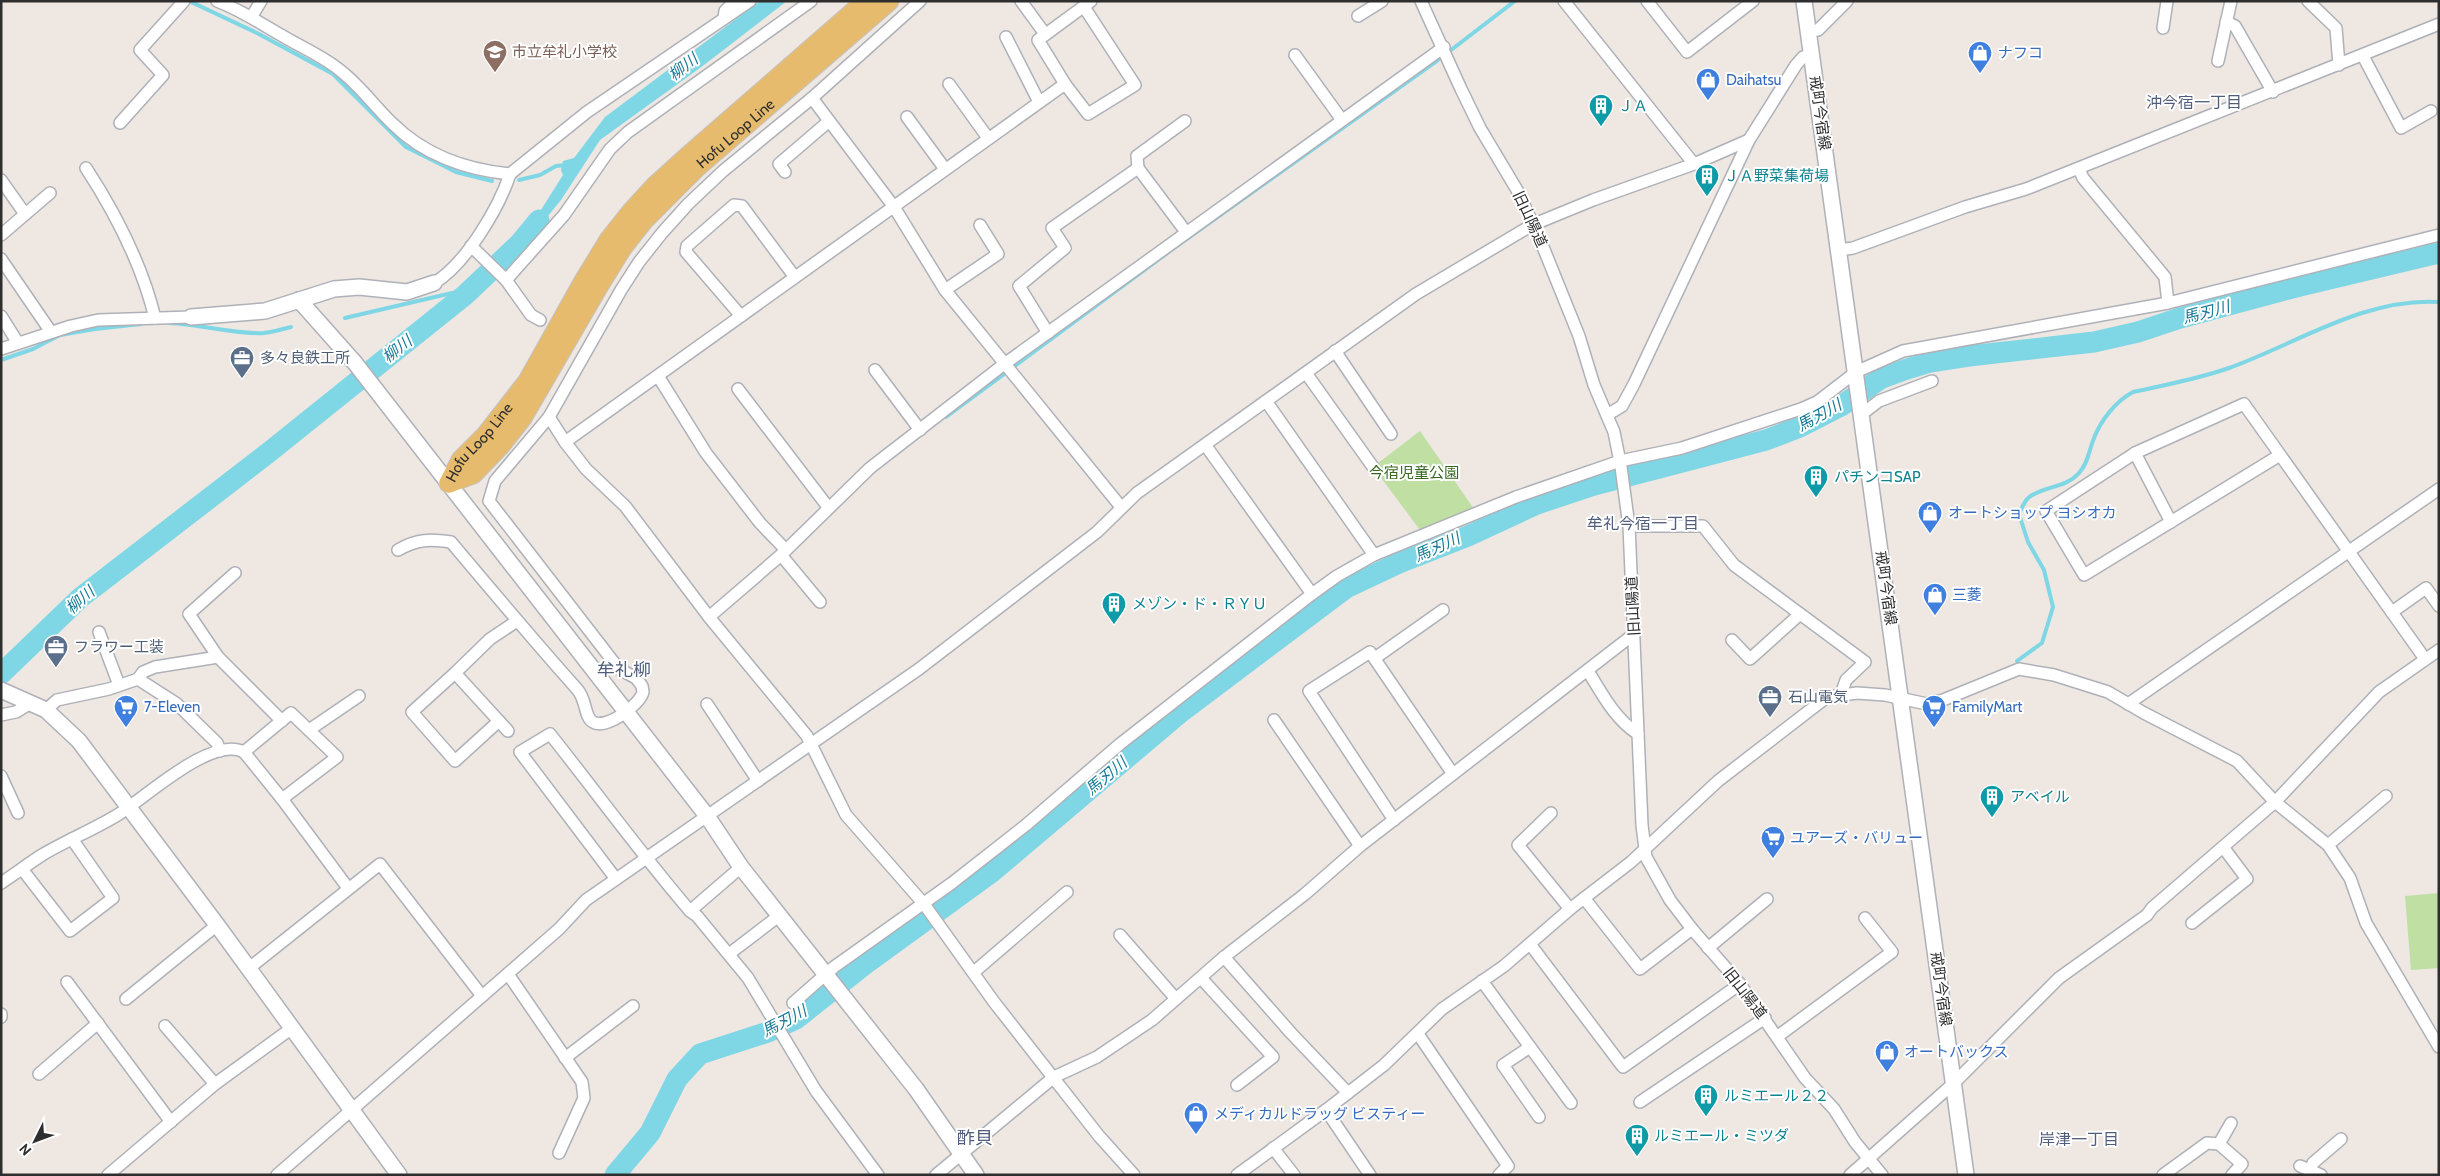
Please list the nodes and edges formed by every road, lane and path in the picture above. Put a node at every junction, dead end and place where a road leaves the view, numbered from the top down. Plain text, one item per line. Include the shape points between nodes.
1 (184, 1) edge
2 (217, 1) edge
3 (261, 1) edge
4 (735, 1) edge
5 (750, 1) edge
6 (811, 1) edge
7 (866, 1) edge
8 (889, 1) edge
9 (920, 1) edge
10 (1022, 1) edge
11 (1382, 1) edge
12 (1421, 1) edge
13 (1564, 1) edge
14 (1647, 1) edge
15 (1753, 1) edge
16 (1804, 1) edge
17 (1847, 1) edge
18 (2167, 1) edge
19 (2231, 1) edge
20 (2308, 1) edge
21 (1088, 4) edge
22 (252, 16) junction
23 (1358, 16) dead end
24 (724, 20) junction
25 (2226, 22) junction
26 (2439, 24) edge
27 (2163, 28) dead end
28 (1808, 32) junction
29 (1045, 34) junction
30 (1006, 37) dead end
31 (1444, 47) junction
32 (1295, 55) dead end
33 (2363, 56) junction
34 (1812, 57) junction
35 (2218, 61) dead end
36 (2339, 66) junction
37 (949, 84) dead end
38 (1065, 84) junction
39 (2273, 92) junction
40 (812, 98) junction
41 (1040, 102) junction
42 (2431, 111) dead end
43 (907, 117) dead end
44 (1342, 120) junction
45 (1185, 121) dead end
46 (828, 122) junction
47 (120, 123) dead end
48 (988, 138) junction
49 (1749, 140) junction
50 (1694, 164) junction
51 (86, 168) dead end
52 (1138, 168) junction
53 (945, 169) junction
54 (2079, 169) junction
55 (785, 172) dead end
56 (510, 174) junction
57 (3, 186) edge
58 (50, 193) dead end
59 (894, 207) junction
60 (25, 214) junction
61 (980, 225) dead end
62 (1532, 225) junction
63 (1186, 232) junction
64 (1, 235) edge
65 (2439, 235) edge
66 (471, 246) junction
67 (1839, 250) junction
68 (1, 258) edge
69 (794, 276) junction
70 (504, 279) junction
71 (434, 283) joint
72 (944, 290) junction
73 (299, 300) junction
74 (2168, 303) junction
75 (1, 316) edge
76 (741, 316) junction
77 (191, 317) joint
78 (155, 318) junction
79 (540, 320) dead end
80 (51, 332) junction
81 (1048, 332) junction
82 (18, 344) junction
83 (1, 349) edge
84 (1335, 351) junction
85 (1004, 365) junction
86 (874, 370) dead end
87 (1306, 373) junction
88 (1856, 375) junction
89 (658, 376) junction
90 (1932, 381) dead end
91 (738, 389) dead end
92 (1266, 401) junction
93 (1862, 411) junction
94 (1607, 415) junction
95 (549, 417) junction
96 (920, 430) junction
97 (1391, 434) dead end
98 (565, 442) junction
99 (1206, 446) junction
100 (2135, 453) junction
101 (2280, 455) junction
102 (1621, 464) junction
103 (1373, 468) dead end
104 (449, 483) junction
105 (2439, 489) edge
106 (828, 507) junction
107 (1121, 507) junction
108 (2171, 522) junction
109 (1628, 526) junction
110 (398, 550) dead end
111 (2349, 551) junction
112 (783, 552) junction
113 (1374, 555) junction
114 (235, 572) dead end
115 (1312, 594) junction
116 (820, 602) dead end
117 (2439, 606) edge
118 (1443, 610) dead end
119 (2392, 612) junction
120 (1800, 614) junction
121 (709, 617) junction
122 (517, 621) junction
123 (99, 632) dead end
124 (1634, 634) junction
125 (1732, 640) dead end
126 (2439, 650) edge
127 (218, 657) junction
128 (1375, 658) junction
129 (2425, 659) junction
130 (1588, 671) junction
131 (455, 673) junction
132 (138, 678) junction
133 (119, 686) junction
134 (1, 690) edge
135 (1841, 694) junction
136 (359, 696) dead end
137 (1900, 700) junction
138 (29, 704) junction
139 (707, 704) dead end
140 (2128, 704) junction
141 (46, 710) junction
142 (625, 711) junction
143 (1, 715) edge
144 (1274, 720) dead end
145 (282, 721) junction
146 (499, 722) junction
147 (309, 730) junction
148 (508, 731) dead end
149 (1638, 734) junction
150 (811, 745) junction
151 (220, 751) junction
152 (244, 752) junction
153 (1453, 774) junction
154 (1, 776) edge
155 (758, 781) junction
156 (2386, 796) dead end
157 (282, 799) junction
158 (2274, 802) junction
159 (128, 807) junction
160 (18, 813) dead end
161 (1551, 814) dead end
162 (707, 816) junction
163 (1394, 820) junction
164 (72, 839) junction
165 (2328, 845) junction
166 (1360, 846) junction
167 (2222, 847) junction
168 (1645, 849) junction
169 (644, 858) junction
170 (741, 867) junction
171 (22, 869) junction
172 (616, 879) junction
173 (1, 882) edge
174 (348, 888) junction
175 (1067, 892) dead end
176 (1584, 898) junction
177 (1767, 899) dead end
178 (924, 904) junction
179 (1570, 909) junction
180 (690, 911) junction
181 (780, 915) junction
182 (1865, 918) dead end
183 (2192, 923) dead end
184 (217, 925) junction
185 (1692, 929) junction
186 (1120, 935) dead end
187 (1530, 944) junction
188 (1708, 948) junction
189 (729, 954) junction
190 (1224, 957) junction
191 (248, 969) junction
192 (974, 972) junction
193 (508, 974) junction
194 (828, 976) junction
195 (1201, 978) junction
196 (1482, 981) junction
197 (67, 982) dead end
198 (1740, 984) junction
199 (482, 996) junction
200 (126, 999) dead end
201 (1176, 999) junction
202 (793, 1003) dead end
203 (633, 1006) dead end
204 (1765, 1018) junction
205 (98, 1023) junction
206 (165, 1026) dead end
207 (292, 1028) junction
208 (1418, 1034) junction
209 (1778, 1036) junction
210 (1530, 1047) junction
211 (2439, 1047) edge
212 (565, 1058) junction
213 (40, 1074) dead end
214 (1054, 1077) junction
215 (1954, 1083) junction
216 (214, 1084) junction
217 (1237, 1085) dead end
218 (1348, 1093) junction
219 (1640, 1102) dead end
220 (1571, 1103) dead end
221 (352, 1110) junction
222 (1326, 1110) junction
223 (1539, 1117) dead end
224 (171, 1122) junction
225 (2231, 1124) dead end
226 (2341, 1139) dead end
227 (2219, 1144) junction
228 (1273, 1148) junction
229 (559, 1153) dead end
230 (962, 1154) junction
231 (1870, 1160) junction
232 (2310, 1171) edge
233 (1242, 1173) edge
234 (108, 1175) edge
235 (277, 1175) edge
236 (399, 1175) edge
237 (878, 1175) edge
238 (936, 1175) edge
239 (976, 1175) edge
240 (1134, 1175) edge
241 (1294, 1175) edge
242 (1370, 1175) edge
243 (1499, 1175) edge
244 (1850, 1175) edge
245 (1882, 1175) edge
246 (1966, 1175) edge
247 (2164, 1175) edge
248 (2232, 1175) edge

1 - 47 street via 140,50 163,75
2 - 22 street
3 - 22 street
4 - 24 street via 725,11
5 - 24 street
6 - 70 street via 628,132 610,149 564,215
7 - 104 main road, Hofu Loop Line via 687,157 632,211 609,240 528,381 486,435 461,460
8 - 104 main road, Hofu Loop Line via 704,161 649,214 622,248 522,418 473,474
9 - 40 street
10 - 29 street
11 - 23 street
12 - 31 street, 旧山陽道
13 - 50 street
14 - 15 street via 1687,52
16 - 28 street, 戒町今宿線
17 - 28 street via 1818,30
18 - 27 street
19 - 25 street
20 - 36 street via 2336,28
21 - 29 street
21 - 38 street via 1135,85 1088,114
22 - 56 street via 336,67 416,143 466,167
24 - 56 street via 587,112
25 - 35 street
25 - 39 street via 2235,26
26 - 33 street
28 - 34 street, 戒町今宿線
29 - 38 street via 1038,40
30 - 41 street
31 - 44 street
31 - 62 street, 旧山陽道 via 1461,89 1517,190
32 - 44 street
33 - 36 street
33 - 42 street via 2401,128
34 - 49 street via 1803,57 1796,65
34 - 67 street, 戒町今宿線
36 - 39 street
37 - 48 street
38 - 41 street
39 - 54 street
40 - 46 street
40 - 95 street via 723,171 688,204 644,254
41 - 48 street
43 - 53 street
44 - 63 street
45 - 52 street via 1137,156
46 - 55 street via 779,164
46 - 59 street
48 - 53 street
49 - 50 street
49 - 94 street via 1634,384 1622,406
50 - 62 street
51 - 78 street via 103,193 145,280
52 - 63 street
52 - 81 street via 1052,228 1065,248 1019,286
53 - 59 street
54 - 67 street via 1853,248
54 - 74 street via 2165,277
56 - 66 street via 504,191
57 - 60 street
58 - 60 street
59 - 69 street
59 - 72 street
60 - 64 street
61 - 72 street via 998,254
62 - 84 street via 1416,294
62 - 94 street, 旧山陽道 via 1579,336
63 - 81 street
65 - 74 street
66 - 70 street
66 - 71 street via 453,270
67 - 88 street, 戒町今宿線
68 - 80 street
69 - 76 street
69 - 76 street via 742,206 734,205 687,246 686,252
70 - 79 street via 531,315
71 - 73 street via 407,292 340,288
72 - 85 street
73 - 77 street via 265,312
73 - 104 street via 355,363
74 - 88 street via 1913,349
75 - 82 street
76 - 89 street
77 - 78 street
78 - 80 street via 98,320
80 - 82 street
81 - 85 street
82 - 83 street
84 - 87 street
84 - 97 street
85 - 96 street
85 - 107 street
86 - 96 street
87 - 92 street
87 - 103 street
88 - 93 street, 戒町今宿線
88 - 102 street via 1817,402 1682,448
89 - 98 street
89 - 112 street via 706,453
90 - 93 street
91 - 106 street
92 - 99 street
92 - 113 street
93 - 137 street, 戒町今宿線
94 - 102 street, 旧山陽道
95 - 98 street
95 - 142 street via 495,481 490,501 619,669 636,678 642,686 642,697
96 - 106 street via 870,468
98 - 121 street via 625,506
99 - 107 street
99 - 115 street
100 - 101 street via 2244,404
100 - 108 street
100 - 108 street via 2046,511 2084,575
101 - 108 street
101 - 111 street
102 - 109 street, 旧山陽道
102 - 113 street via 1516,497
104 - 142 street
105 - 111 street
106 - 112 street
107 - 150 street via 1097,532 919,669
109 - 120 street via 1703,526 1734,565
109 - 124 street, 旧山陽道
110 - 122 street via 428,538 452,542
111 - 119 street
111 - 140 street
112 - 116 street
112 - 121 street
113 - 115 street
114 - 127 street via 190,614
115 - 178 street via 1120,744 1026,825
117 - 119 street via 2426,588
118 - 128 street
119 - 129 street
120 - 125 street via 1750,659
120 - 135 street via 1865,662 1846,680
121 - 150 street
122 - 131 street via 490,639
122 - 142 street via 584,697 591,721 604,724
123 - 133 street
124 - 130 street
124 - 149 street, 旧山陽道
126 - 129 street
127 - 132 street via 155,667
127 - 145 street
128 - 153 street
128 - 163 street via 1370,652 1308,692
129 - 158 street via 2379,692
130 - 149 street via 1606,701
130 - 153 street
131 - 146 street
131 - 146 street via 412,712 455,762
132 - 133 street
132 - 151 street via 177,704 217,742
133 - 141 street via 58,700
134 - 138 street
135 - 137 street via 1876,694
135 - 168 street via 1827,697 1748,756
136 - 147 street
137 - 140 street via 1927,704 1943,700 2019,668 2108,692
137 - 215 street, 戒町今宿線
138 - 141 street
138 - 143 street via 16,712
139 - 155 street
140 - 158 street via 2237,760
141 - 159 street via 79,741
142 - 162 street
144 - 166 street
145 - 147 street via 292,713
145 - 152 street
146 - 148 street
147 - 157 street via 337,757
149 - 168 street, 旧山陽道
150 - 155 street
150 - 178 street via 846,814
151 - 152 street via 239,749
151 - 159 street via 153,787
152 - 157 street
153 - 163 street
154 - 160 street
155 - 162 street
156 - 165 street
157 - 174 street
158 - 165 street
158 - 167 street
159 - 164 street
159 - 184 street
161 - 179 street via 1518,845
162 - 169 street
162 - 170 street
163 - 166 street
164 - 171 street
164 - 171 street via 113,898 70,931
165 - 211 street via 2350,878 2366,924
166 - 190 street
167 - 183 street via 2247,879
167 - 215 street via 2147,915 2059,978
168 - 176 street
168 - 185 street, 旧山陽道 via 1651,866
169 - 172 street
169 - 172 street via 550,734 520,752
169 - 180 street
170 - 180 street
170 - 181 street
171 - 173 street
172 - 193 street via 586,900
174 - 191 street
174 - 199 street via 380,864
175 - 192 street
176 - 179 street
176 - 185 street via 1640,969
177 - 188 street
178 - 192 street
178 - 194 street
179 - 187 street
180 - 189 street
181 - 189 street
181 - 194 street
182 - 209 street via 1892,952
184 - 191 street
184 - 200 street
185 - 188 street, 旧山陽道
186 - 201 street
187 - 196 street
187 - 198 street via 1623,1067
188 - 198 street, 旧山陽道
189 - 237 street via 775,1020 816,1091
190 - 195 street
190 - 218 street
191 - 207 street
192 - 214 street
193 - 199 street
193 - 212 street
194 - 202 street
194 - 230 street
195 - 201 street
195 - 217 street via 1273,1057
196 - 208 street via 1442,1009
196 - 210 street
197 - 205 street
198 - 204 street, 旧山陽道
199 - 221 street
201 - 214 street via 1152,1020 1097,1057
203 - 212 street
204 - 209 street, 旧山陽道
204 - 219 street
205 - 213 street
205 - 224 street
206 - 216 street
207 - 216 street
207 - 221 street
208 - 218 street
208 - 243 street via 1508,1166
209 - 231 street, 旧山陽道 via 1805,1078 1837,1113
210 - 220 street
210 - 223 street via 1503,1065
212 - 229 street via 582,1082 584,1098
214 - 230 street
214 - 240 street
215 - 231 street
215 - 246 street, 戒町今宿線
216 - 224 street
218 - 222 street
221 - 235 street
221 - 236 street
222 - 228 street
222 - 242 street
224 - 234 street
225 - 227 street
226 - 232 street via 2313,1163
227 - 247 street via 2206,1143
227 - 248 street via 2242,1164
228 - 233 street
228 - 241 street
230 - 238 street
230 - 239 street
231 - 244 street
231 - 245 street, 旧山陽道

